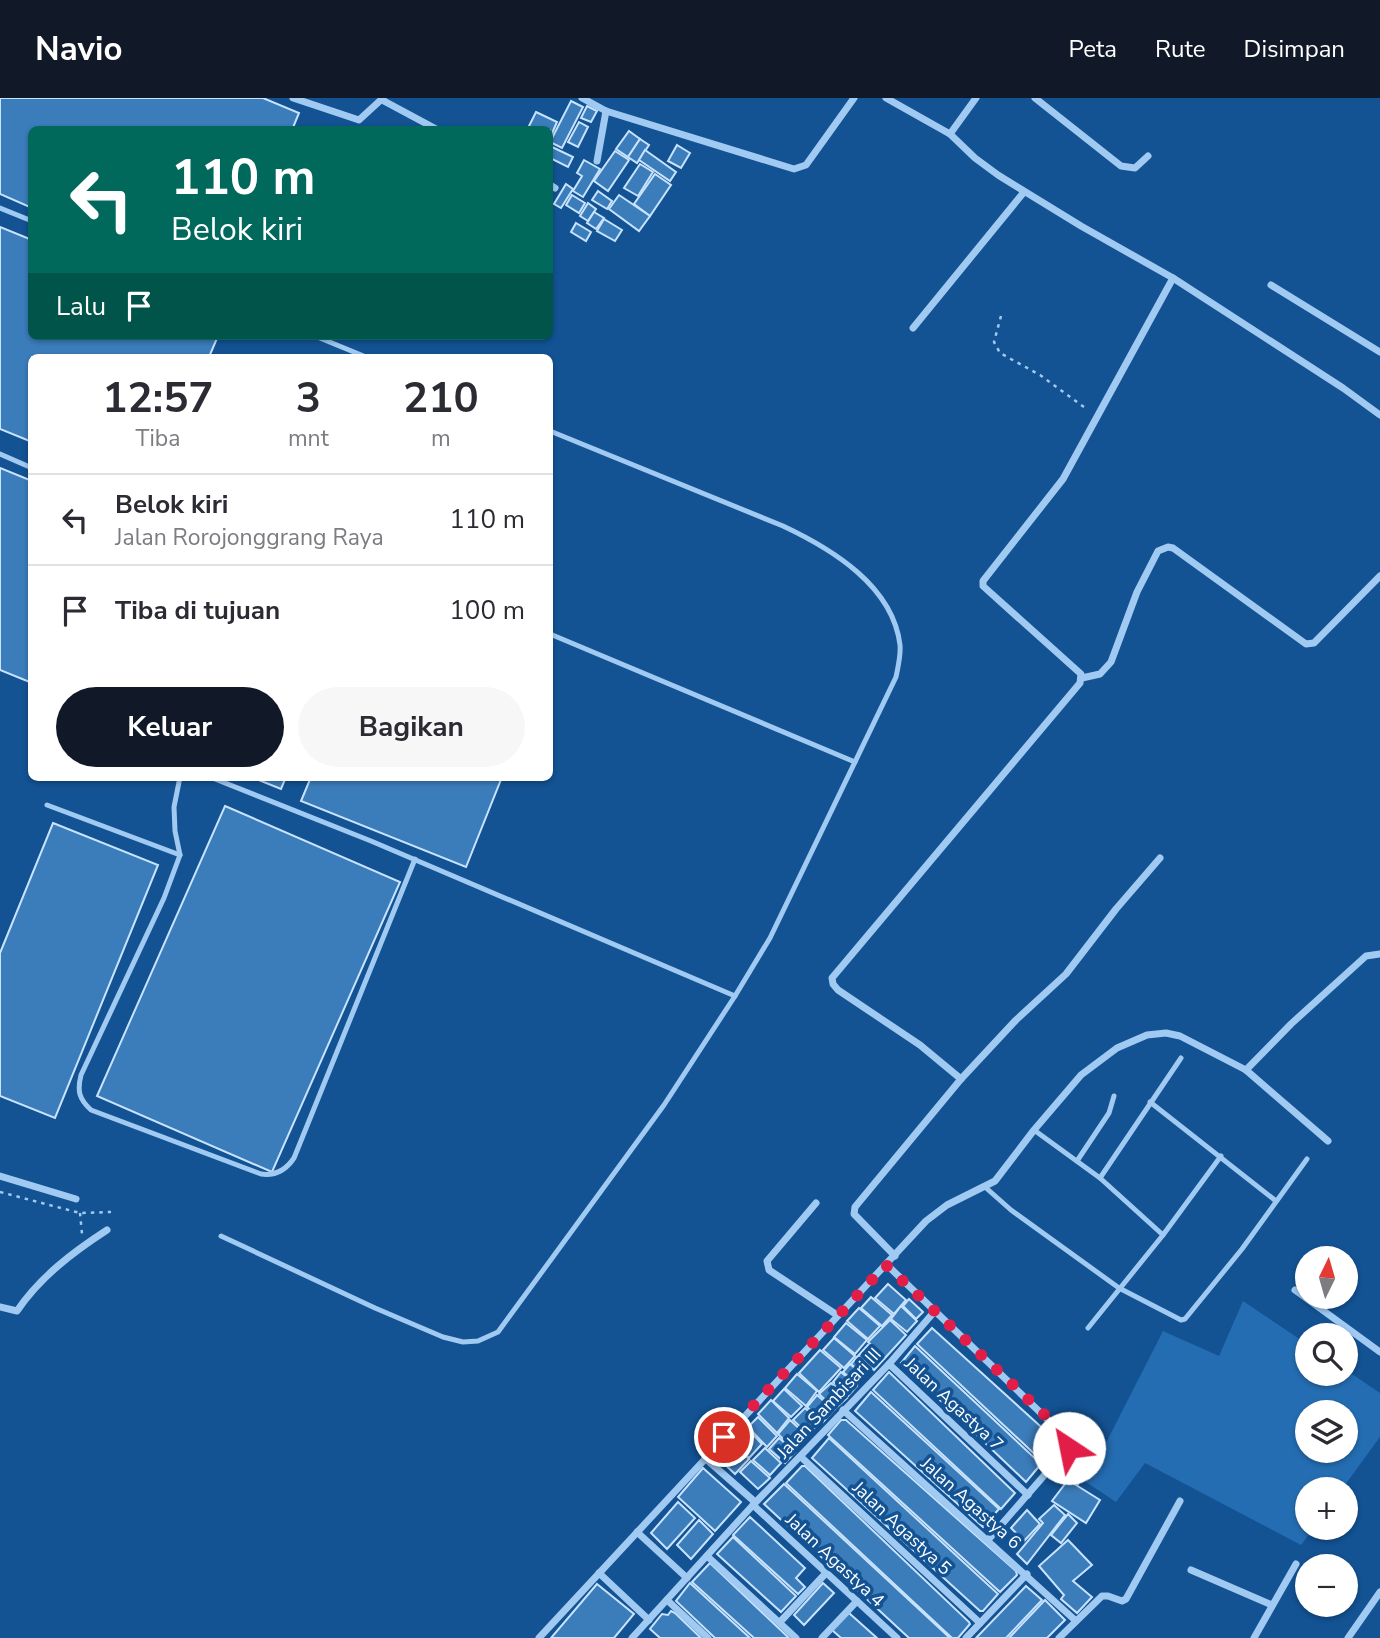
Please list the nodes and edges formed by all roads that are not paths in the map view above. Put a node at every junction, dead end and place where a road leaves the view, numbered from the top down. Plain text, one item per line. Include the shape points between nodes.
1 (293, 98) edge
2 (582, 98) edge
3 (855, 98) edge
4 (886, 98) edge
5 (976, 98) edge
6 (1035, 98) edge
7 (383, 99) edge
8 (606, 111) junction
9 (431, 126) edge
10 (950, 134) junction
11 (1148, 156) dead end
12 (597, 161) dead end
13 (1024, 192) junction
14 (0, 208) edge
15 (28, 219) edge
16 (1173, 278) junction
17 (1271, 285) dead end
18 (913, 328) dead end
19 (324, 340) edge
20 (1380, 352) edge
21 (355, 354) edge
22 (1380, 415) edge
23 (553, 432) edge
24 (0, 454) edge
25 (28, 466) edge
26 (1380, 576) edge
27 (553, 635) edge
28 (1082, 678) junction
29 (855, 762) junction
30 (179, 781) edge
31 (220, 781) edge
32 (47, 805) dead end
33 (180, 855) junction
34 (1160, 858) dead end
35 (415, 859) junction
36 (1380, 954) edge
37 (735, 996) junction
38 (1181, 1058) dead end
39 (1246, 1070) junction
40 (961, 1079) junction
41 (1114, 1096) dead end
42 (1150, 1102) junction
43 (1034, 1130) junction
44 (1328, 1141) dead end
45 (1221, 1156) junction
46 (1307, 1159) dead end
47 (1077, 1161) junction
48 (0, 1176) edge
49 (1100, 1178) junction
50 (985, 1186) junction
51 (76, 1199) dead end
52 (1276, 1201) junction
53 (816, 1203) dead end
54 (107, 1230) dead end
55 (1163, 1235) junction
56 (221, 1236) dead end
57 (895, 1256) junction
58 (886, 1265) junction
59 (1119, 1288) junction
60 (0, 1307) edge
61 (1321, 1309) edge
62 (934, 1312) junction
63 (837, 1315) junction
64 (1088, 1328) dead end
65 (1380, 1352) edge
66 (889, 1364) junction
67 (844, 1410) junction
68 (801, 1457) junction
69 (705, 1458) junction
70 (1028, 1495) junction
71 (1180, 1501) dead end
72 (754, 1504) junction
73 (637, 1532) junction
74 (988, 1540) junction
75 (708, 1556) junction
76 (1295, 1566) edge
77 (1191, 1570) dead end
78 (599, 1573) junction
79 (826, 1573) junction
80 (1027, 1574) junction
81 (687, 1578) junction
82 (1380, 1592) edge
83 (667, 1600) junction
84 (857, 1601) junction
85 (1272, 1605) junction
86 (649, 1620) junction
87 (1076, 1621) junction
88 (779, 1622) junction
89 (980, 1623) junction
90 (539, 1638) edge
91 (632, 1638) edge
92 (708, 1638) edge
93 (796, 1638) edge
94 (822, 1638) edge
95 (897, 1638) edge
96 (966, 1638) edge
97 (1059, 1638) edge
98 (1254, 1638) edge
99 (1348, 1638) edge

1 - 7 street via 359,121
2 - 8 street
3 - 8 street via 806,165 794,169
4 - 10 street
5 - 10 street
6 - 11 street via 1121,166 1135,168
7 - 9 street
8 - 12 street
10 - 13 street
13 - 16 street
13 - 18 street
14 - 15 lane
16 - 22 street
16 - 28 street via 1063,479 983,582
17 - 20 street
19 - 21 lane
23 - 29 lane via 819,543 873,589 892,614 901,647 896,677
24 - 25 lane
26 - 28 street via 1314,643 1306,644 1173,548 1161,549 1137,592 1111,662 1100,674
27 - 29 lane
28 - 40 street via 832,978 838,990 920,1045
29 - 37 lane via 770,938
30 - 33 lane via 174,831
31 - 35 lane
32 - 33 lane
33 - 35 lane via 81,1076 79,1095 91,1110 270,1175 286,1168 294,1158
34 - 40 street via 1066,974
35 - 37 lane
36 - 39 street via 1366,956
37 - 56 lane via 664,1105 498,1332 478,1341 443,1337
38 - 42 lane
39 - 43 street via 1180,1036 1166,1032 1147,1035 1117,1048 1081,1075
39 - 44 street
40 - 57 street via 853,1210
41 - 47 lane via 1109,1113
42 - 45 lane
42 - 49 lane
43 - 47 lane
43 - 50 street via 1005,1170
45 - 52 lane
45 - 55 lane
46 - 52 lane
47 - 49 lane
48 - 51 street
49 - 55 lane
50 - 57 street via 937,1211
50 - 59 lane
52 - 59 lane via 1185,1319 1177,1320
53 - 63 street via 767,1266
54 - 60 street via 55,1269 17,1311
55 - 59 lane
57 - 58 street
58 - 62 street
58 - 63 street
59 - 64 lane
61 - 65 street
62 - 66 street, Jalan Sambisari III
62 - 70 street via 1070,1441 1069,1448
63 - 69 street
66 - 67 street, Jalan Sambisari III
66 - 70 street, Jalan Agastya 7
67 - 68 street, Jalan Sambisari III
67 - 74 street, Jalan Agastya 6
68 - 72 street, Jalan Sambisari III
68 - 89 street, Jalan Agastya 5
69 - 72 street, Jalan Agastya 4
69 - 73 street
70 - 74 street
71 - 87 street via 1126,1599 1102,1596
72 - 75 street, Jalan Sambisari III
72 - 79 street, Jalan Agastya 4
73 - 78 street
73 - 81 street
74 - 80 street, Jalan Agastya 6
75 - 81 street, Jalan Sambisari III
75 - 88 street
76 - 85 street
77 - 85 street
78 - 86 street
78 - 90 street
79 - 84 street, Jalan Agastya 4
79 - 88 street
80 - 87 street, Jalan Agastya 6
80 - 89 street
81 - 83 street, Jalan Sambisari III
82 - 99 street
83 - 86 street, Jalan Sambisari III
83 - 92 street
84 - 94 street
84 - 95 street, Jalan Agastya 4
85 - 98 street
86 - 91 street, Jalan Sambisari III
87 - 97 street
88 - 93 street
89 - 96 street

